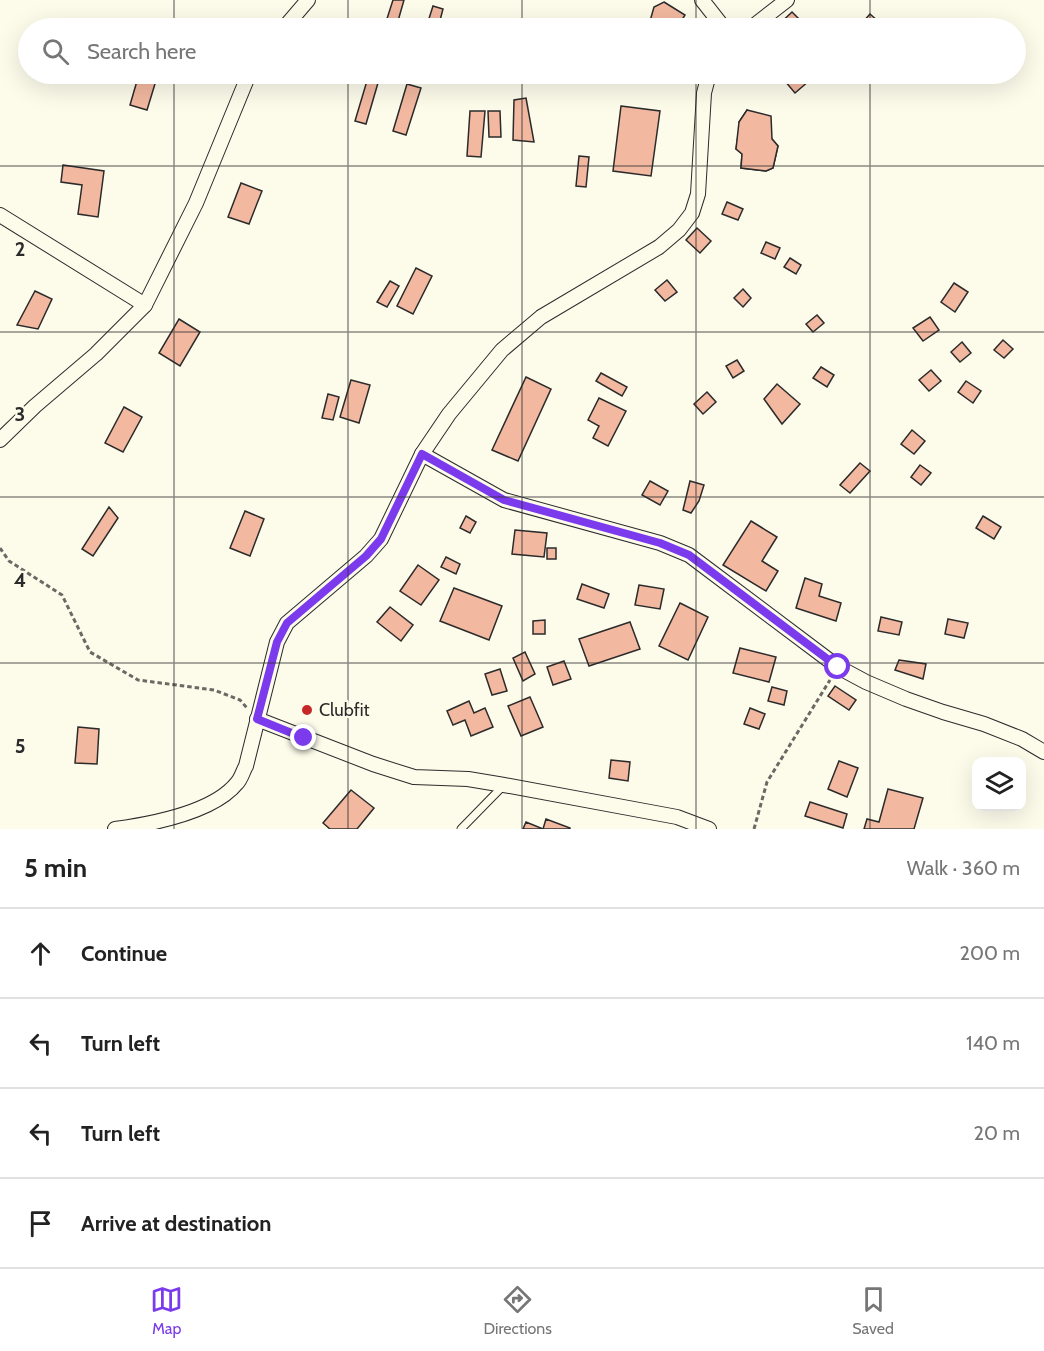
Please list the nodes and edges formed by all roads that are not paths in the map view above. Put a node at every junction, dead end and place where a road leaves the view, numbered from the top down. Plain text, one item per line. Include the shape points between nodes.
1 (308, 0) edge
2 (702, 0) edge
3 (787, 0) edge
4 (293, 18) edge
5 (716, 18) edge
6 (764, 18) edge
7 (245, 84) edge
8 (706, 84) edge
9 (0, 215) edge
10 (145, 305) junction
11 (0, 440) edge
12 (422, 454) junction
13 (257, 719) junction
14 (1044, 752) edge
15 (504, 785) junction
16 (115, 829) edge
17 (461, 829) edge
18 (709, 829) edge

1 - 4 street
2 - 5 street
3 - 6 street
7 - 10 street via 196,203
8 - 12 street via 698,194 692,213 679,230 521,332 449,414
9 - 10 street
10 - 11 street
12 - 13 street via 381,539 287,623 277,642
12 - 14 street via 504,500 660,543 689,555 838,667 906,699 984,724
13 - 15 street via 395,772
13 - 16 street via 238,783 220,797 191,812
15 - 17 lane
15 - 18 street via 677,818

